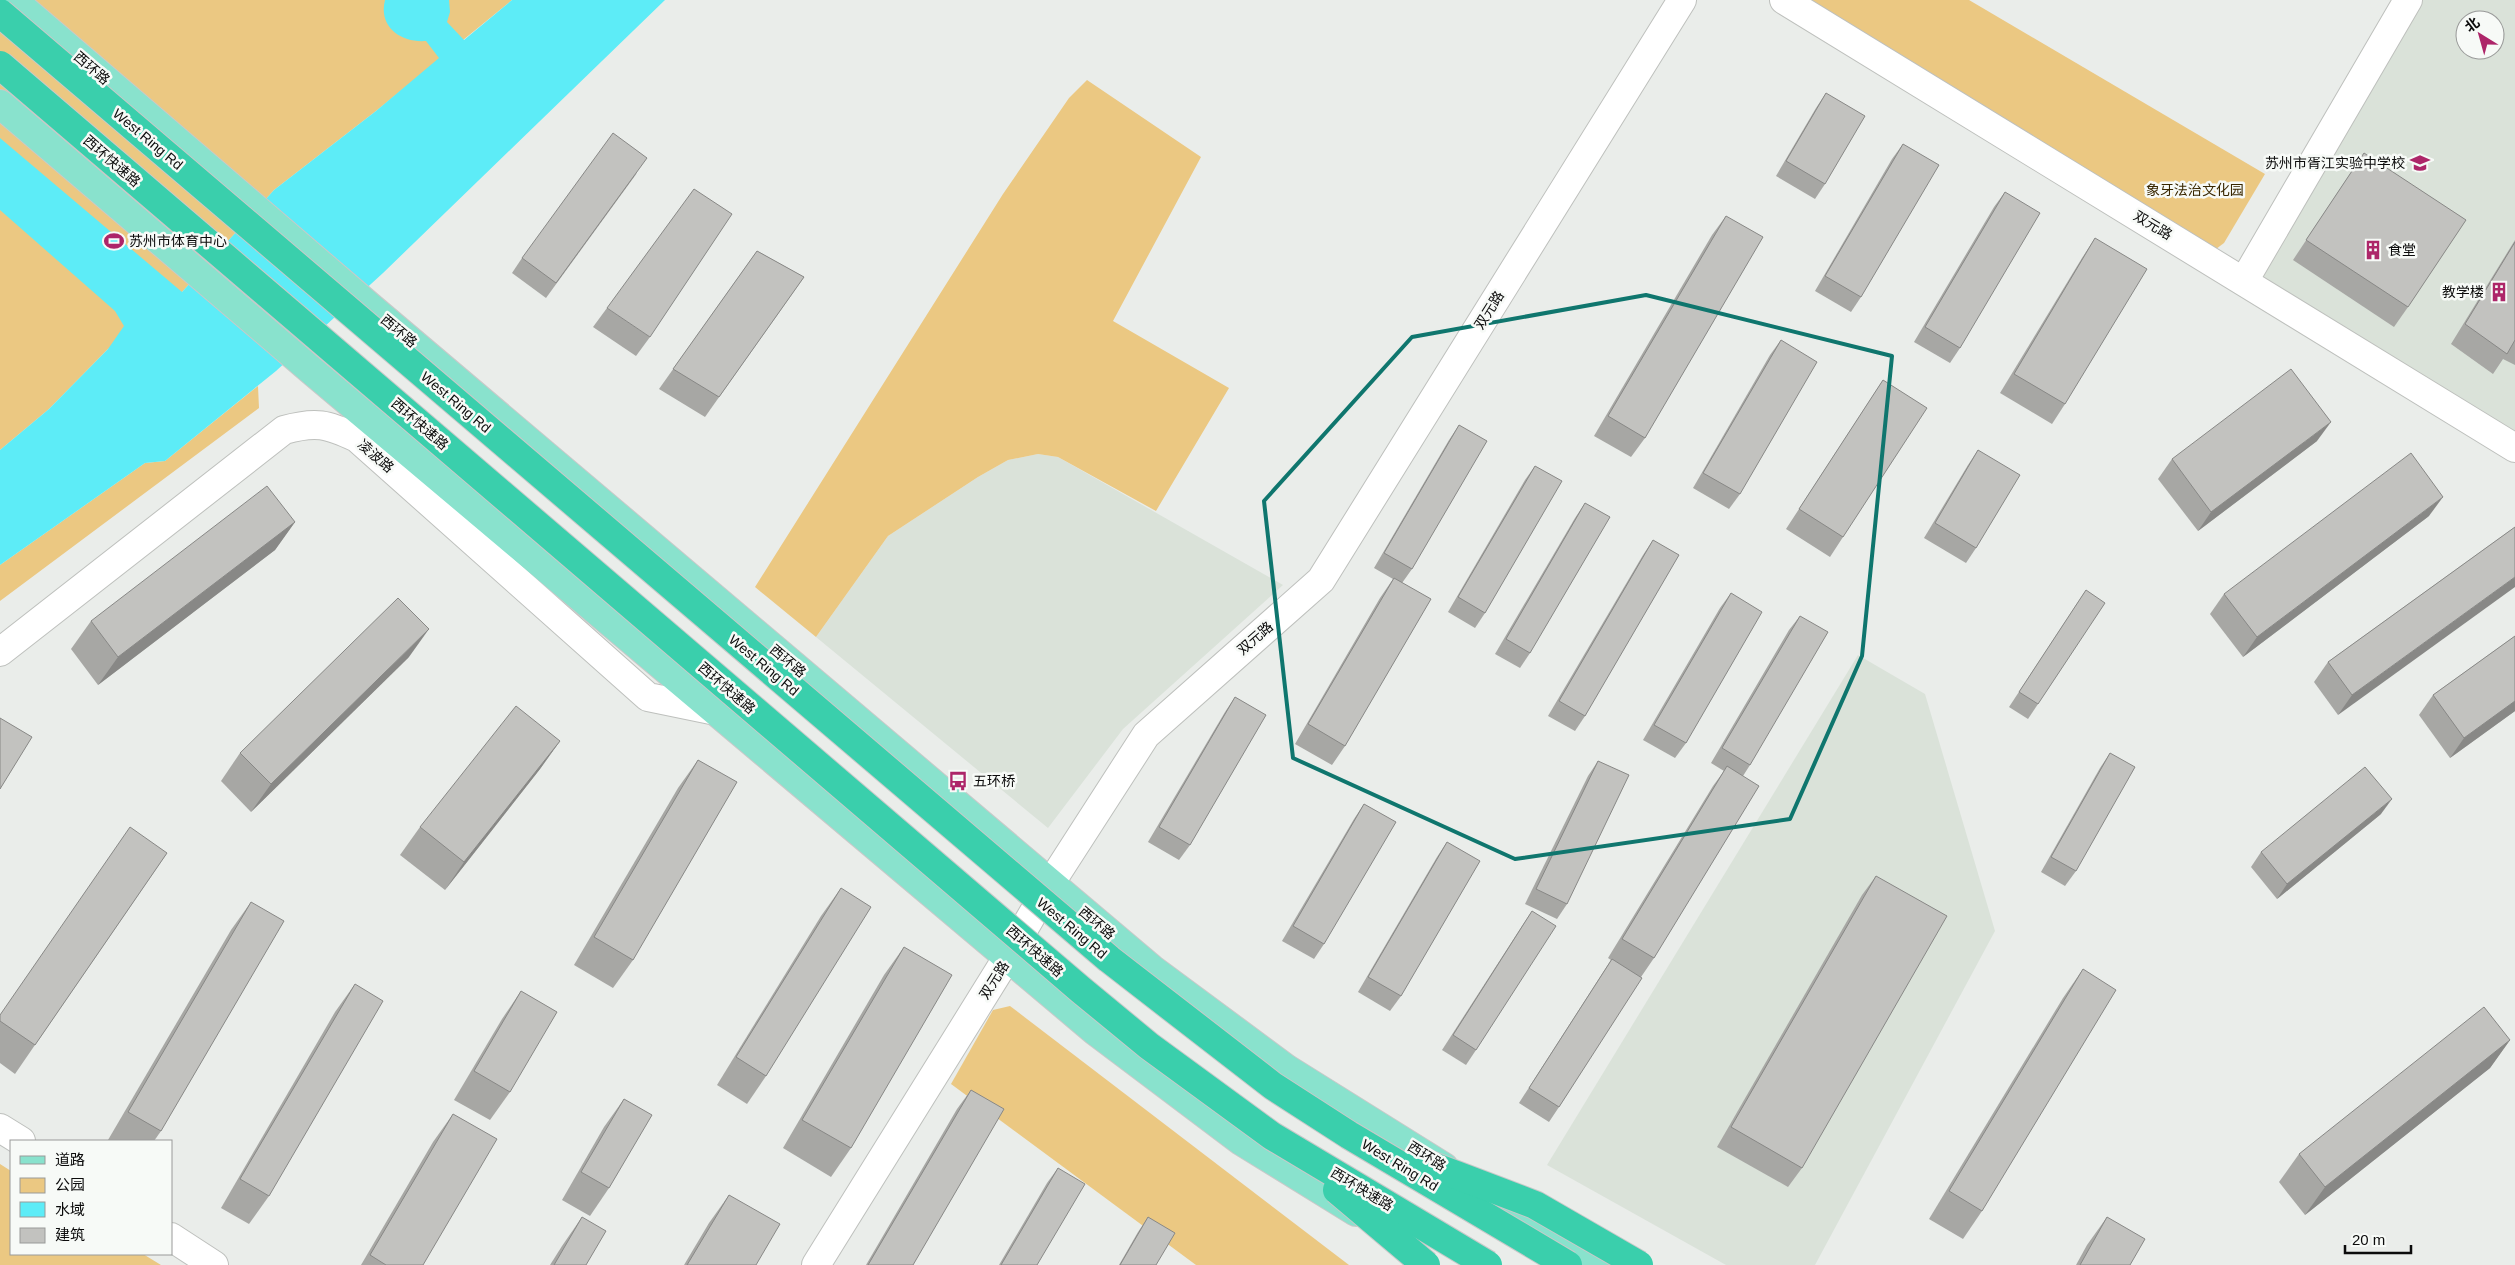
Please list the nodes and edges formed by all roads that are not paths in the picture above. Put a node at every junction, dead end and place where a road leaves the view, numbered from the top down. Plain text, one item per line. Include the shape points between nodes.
1 (13, 0) edge
2 (1682, 0) edge
3 (1784, 0) edge
4 (2408, 0) edge
5 (0, 13) edge
6 (0, 65) edge
7 (0, 104) edge
8 (2244, 281) junction
9 (2515, 448) edge
10 (0, 652) edge
11 (716, 711) junction
12 (1050, 884) junction
13 (1007, 958) junction
14 (0, 1128) edge
15 (1349, 1134) junction
16 (1272, 1136) junction
17 (19, 1140) edge
18 (172, 1239) edge
19 (214, 1265) edge
20 (816, 1265) edge
21 (1426, 1265) edge
22 (1442, 1265) edge
23 (1488, 1265) edge
24 (1568, 1265) edge
25 (1606, 1265) edge
26 (1639, 1265) edge

1 - 12 main road, 西环路
2 - 12 street, 双元路 via 1321,580 1146,735
3 - 8 street, 双元路
4 - 8 street
5 - 15 highway, West Ring Rd, bridge via 1109,960 1273,1086
6 - 16 highway, 西环快速路, bridge via 1081,990 1149,1046
7 - 11 main road
8 - 9 street, 双元路
10 - 11 street, 凌波路 via 284,430 309,423 334,428 357,438 648,697
11 - 13 main road
12 - 13 street, 双元路
12 - 25 main road, 西环路 via 1152,969 1287,1068
13 - 20 street, 双元路
13 - 22 main road via 1095,1032 1241,1141
14 - 17 street
15 - 24 highway, West Ring Rd, bridge
15 - 26 highway, bridge via 1535,1205
16 - 21 highway, bridge
16 - 23 highway, 西环快速路, bridge
18 - 19 street

